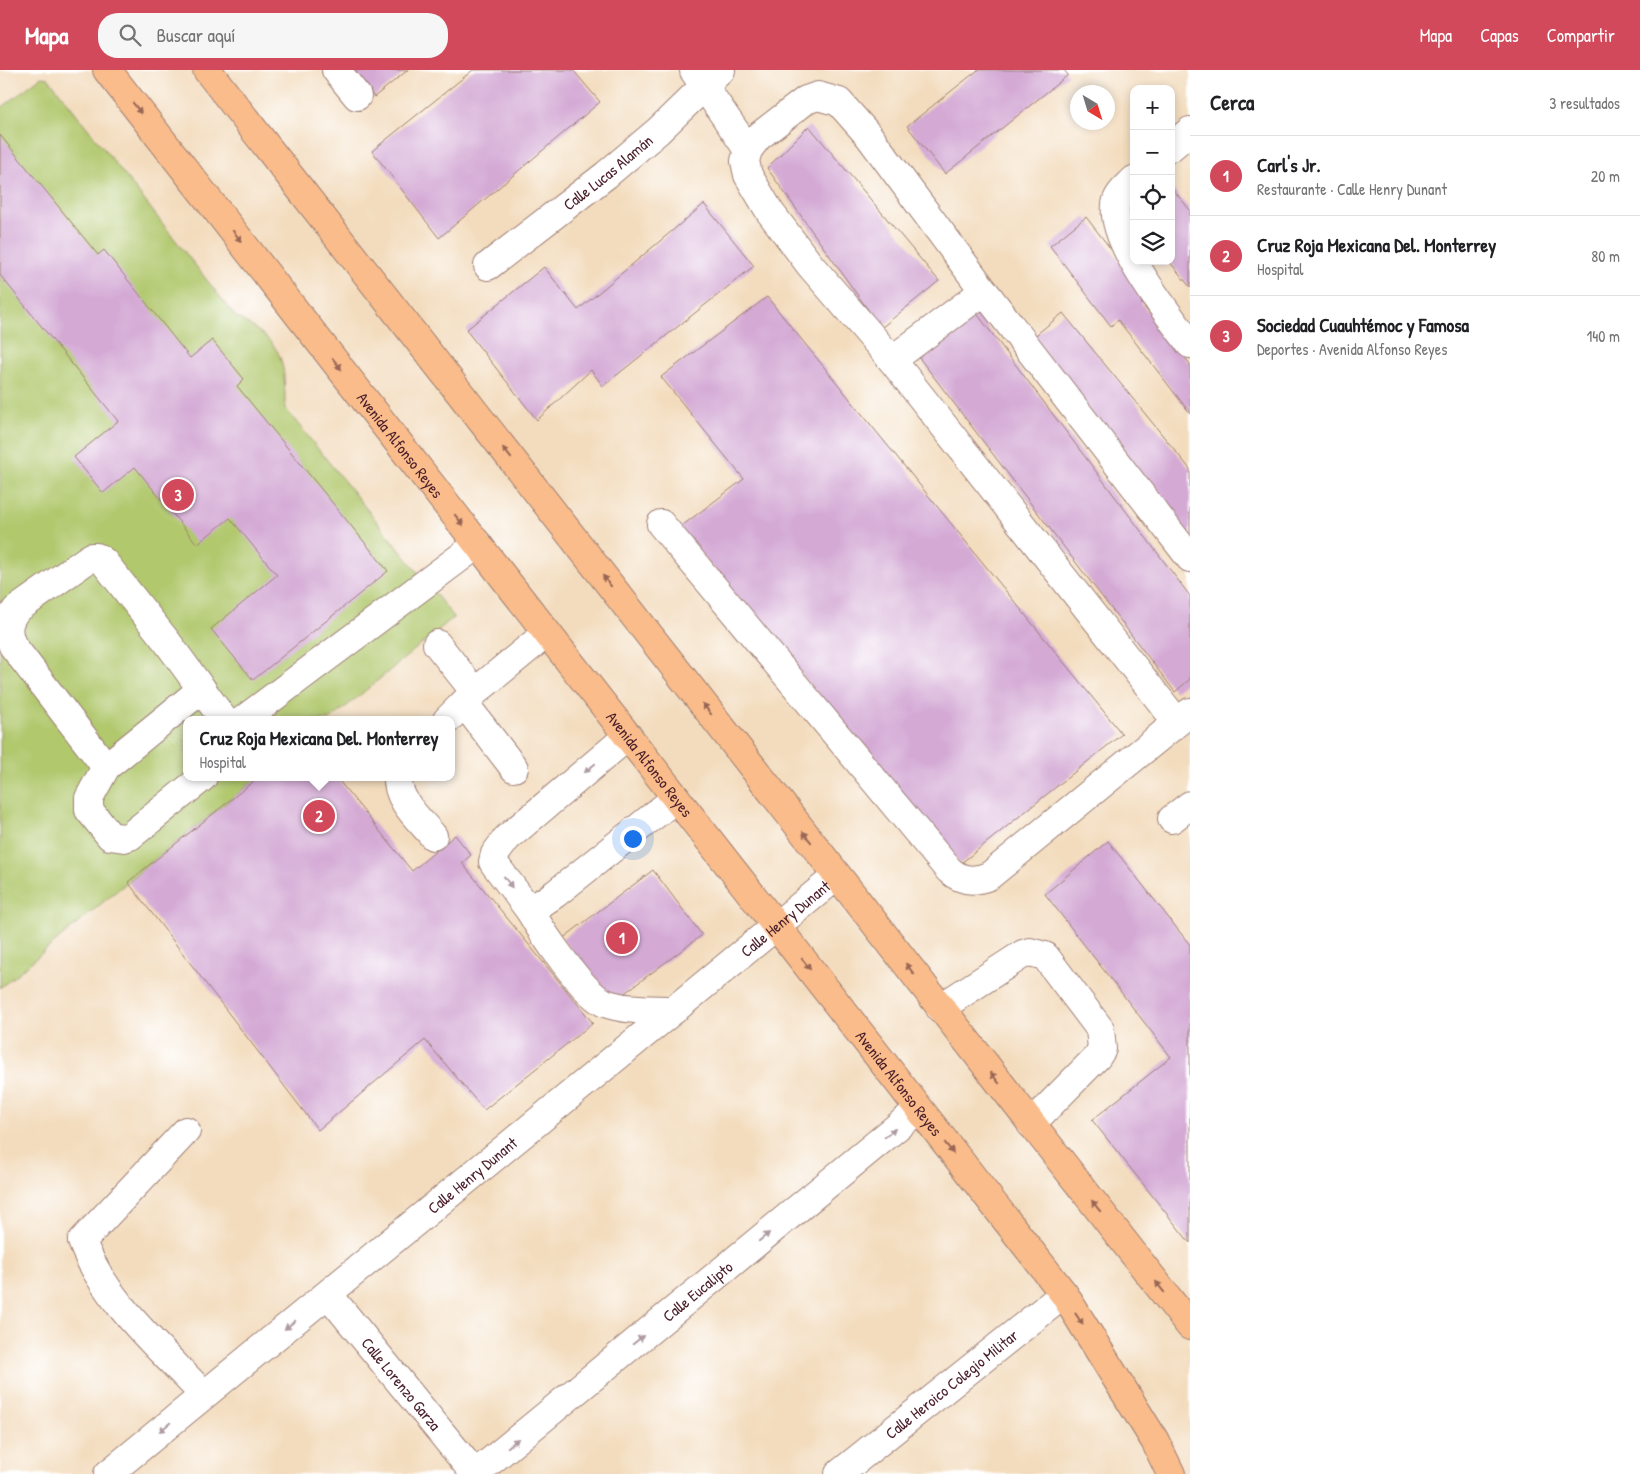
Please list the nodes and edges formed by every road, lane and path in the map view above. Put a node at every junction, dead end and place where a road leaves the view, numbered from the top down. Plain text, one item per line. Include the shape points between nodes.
1 (207, 70) edge
2 (336, 70) edge
3 (109, 74) edge
4 (707, 75) edge
5 (356, 96) dead end
6 (1190, 131) edge
7 (1175, 144) edge
8 (748, 150) junction
9 (1130, 185) edge
10 (488, 266) dead end
11 (984, 291) junction
12 (1190, 344) edge
13 (892, 360) junction
14 (661, 524) dead end
15 (478, 544) junction
16 (1190, 558) edge
17 (547, 632) junction
18 (437, 644) dead end
19 (202, 689) junction
20 (462, 705) edge
21 (221, 716) edge
22 (248, 716) edge
23 (1184, 717) edge
24 (628, 736) junction
25 (106, 767) junction
26 (514, 768) dead end
27 (198, 781) edge
28 (398, 781) edge
29 (676, 798) junction
30 (434, 836) dead end
31 (837, 876) junction
32 (530, 911) junction
33 (776, 926) junction
34 (940, 1008) junction
35 (674, 1010) junction
36 (919, 1109) junction
37 (1031, 1124) junction
38 (186, 1131) dead end
39 (328, 1294) junction
40 (1064, 1294) junction
41 (1190, 1326) edge
42 (204, 1395) junction
43 (108, 1474) edge
44 (475, 1474) edge
45 (839, 1474) edge
46 (1171, 1474) edge

31 -> 1 highway
2 - 5 street
3 -> 15 highway, Avenida Alfonso Reyes
4 - 8 street
4 - 10 street, Calle Lucas Alamán via 658,131
6 - 7 street
8 - 11 street via 758,137 806,100 818,96 839,102 869,136
8 - 13 street via 745,162 748,175 770,212 810,265
9 - 12 street via 1117,200 1118,232 1138,268
11 - 13 street
11 - 16 street
13 - 23 street
14 - 23 street via 949,870 961,878 979,881 990,876
15 - 17 highway, Avenida Alfonso Reyes
15 - 22 street
17 - 20 street
17 - 24 highway, Avenida Alfonso Reyes
18 - 20 street
19 - 21 street
19 - 25 street
19 - 25 street via 101,558 91,557 83,561 16,610 8,628 13,646
20 - 26 street
24 - 29 highway, Avenida Alfonso Reyes
24 -> 32 street via 507,838 495,854 493,862
25 - 27 street via 89,798 89,810 104,830 117,838 130,836
28 - 30 street via 404,801
29 - 32 street
29 - 33 highway, Avenida Alfonso Reyes
31 - 33 street, Calle Henry Dunant
34 -> 31 highway
32 - 35 street via 584,986 604,1003 626,1008
33 - 35 street, Calle Henry Dunant
33 -> 36 highway, Avenida Alfonso Reyes
37 -> 34 highway
34 - 37 street via 1023,954 1030,952 1045,956 1100,1029 1102,1049
35 - 39 street, Calle Henry Dunant
36 -> 40 highway, Avenida Alfonso Reyes
44 -> 36 street, Calle Eucalipto
41 -> 37 highway
38 - 42 street via 82,1241 90,1264 112,1296
39 -> 42 street, Calle Henry Dunant
39 - 44 street, Calle Lorenzo Garza
40 - 45 street, Calle Heroico Colegio Militar
40 -> 46 highway, Avenida Alfonso Reyes via 1155,1441
42 -> 43 street, Calle Henry Dunant

